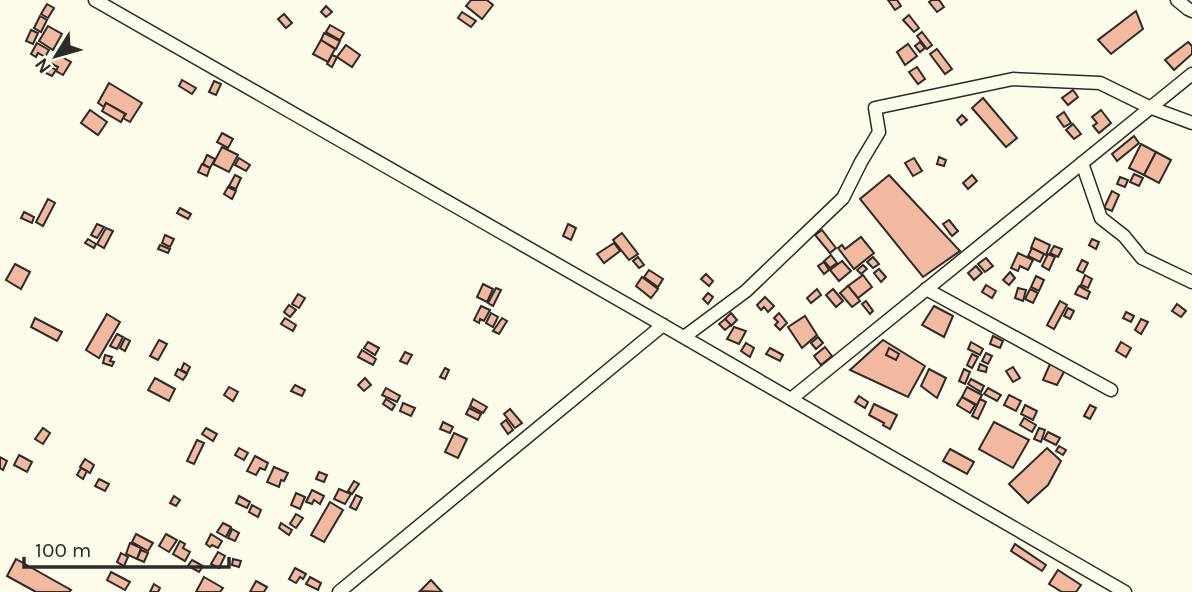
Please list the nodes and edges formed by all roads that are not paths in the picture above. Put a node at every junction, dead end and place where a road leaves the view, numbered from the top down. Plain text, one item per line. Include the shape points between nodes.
1 (95, 0) edge
2 (1177, 0) edge
3 (1192, 11) edge
4 (1192, 74) edge
5 (1149, 107) junction
6 (1192, 123) edge
7 (1082, 163) junction
8 (1192, 282) edge
9 (926, 289) junction
10 (663, 325) junction
11 (684, 337) junction
12 (1111, 390) dead end
13 (791, 399) junction
14 (339, 592) edge
15 (1125, 592) edge

1 - 10 street
2 - 3 street
4 - 5 street
5 - 6 street
5 - 7 street
5 - 11 street via 1100,83 1013,79 875,108 878,132 843,198 746,290
7 - 8 street via 1101,218 1142,258
7 - 9 street
9 - 12 street
9 - 13 street
10 - 11 street
10 - 14 street
11 - 13 street
13 - 15 street

